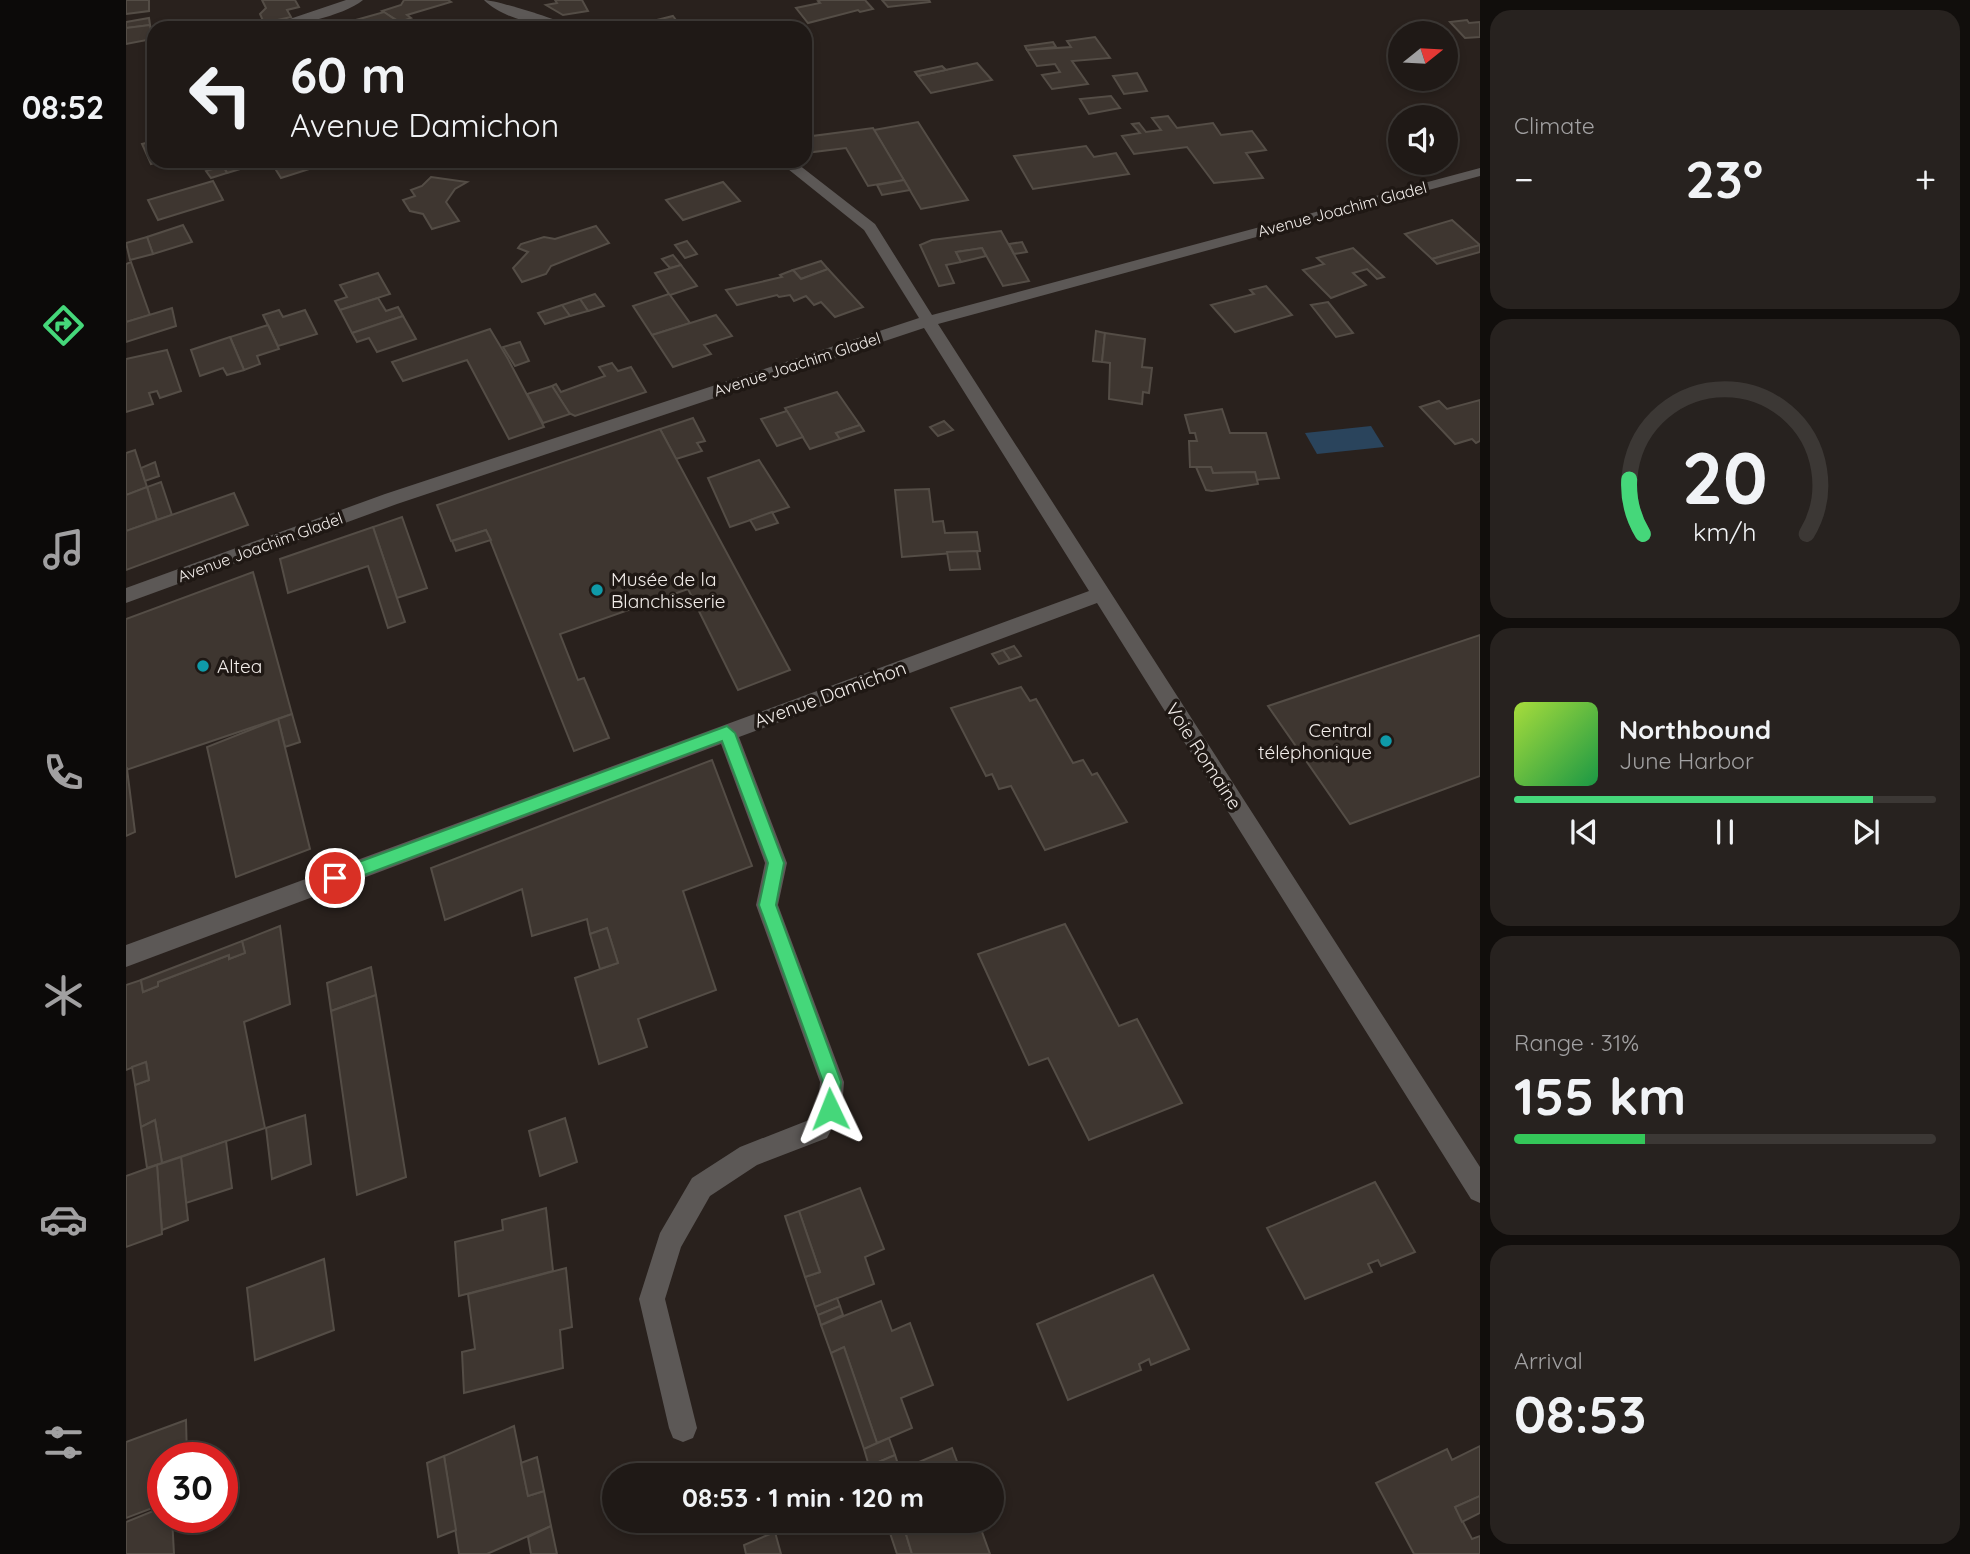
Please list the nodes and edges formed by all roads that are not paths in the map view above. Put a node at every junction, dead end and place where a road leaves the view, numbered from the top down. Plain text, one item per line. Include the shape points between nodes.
1 (357, 0) edge
2 (490, 0) edge
3 (295, 21) edge
4 (544, 21) edge
5 (794, 168) edge
6 (1480, 172) edge
7 (928, 321) junction
8 (1101, 594) junction
9 (126, 596) edge
10 (727, 733) junction
11 (126, 956) edge
12 (1480, 1190) edge
13 (683, 1428) dead end

1 - 3 street
2 - 4 street
5 - 7 street, Voie Romaine via 870,227
6 - 7 street, Avenue Joachim Gladel
7 - 8 street, Voie Romaine
7 - 9 street, Avenue Joachim Gladel via 391,499
8 - 10 street, Avenue Damichon
8 - 12 street, Voie Romaine
10 - 11 street, Avenue Damichon
10 - 13 street via 776,863 767,905 832,1082 830,1109 818,1129 749,1156 701,1187 669,1242 652,1299

